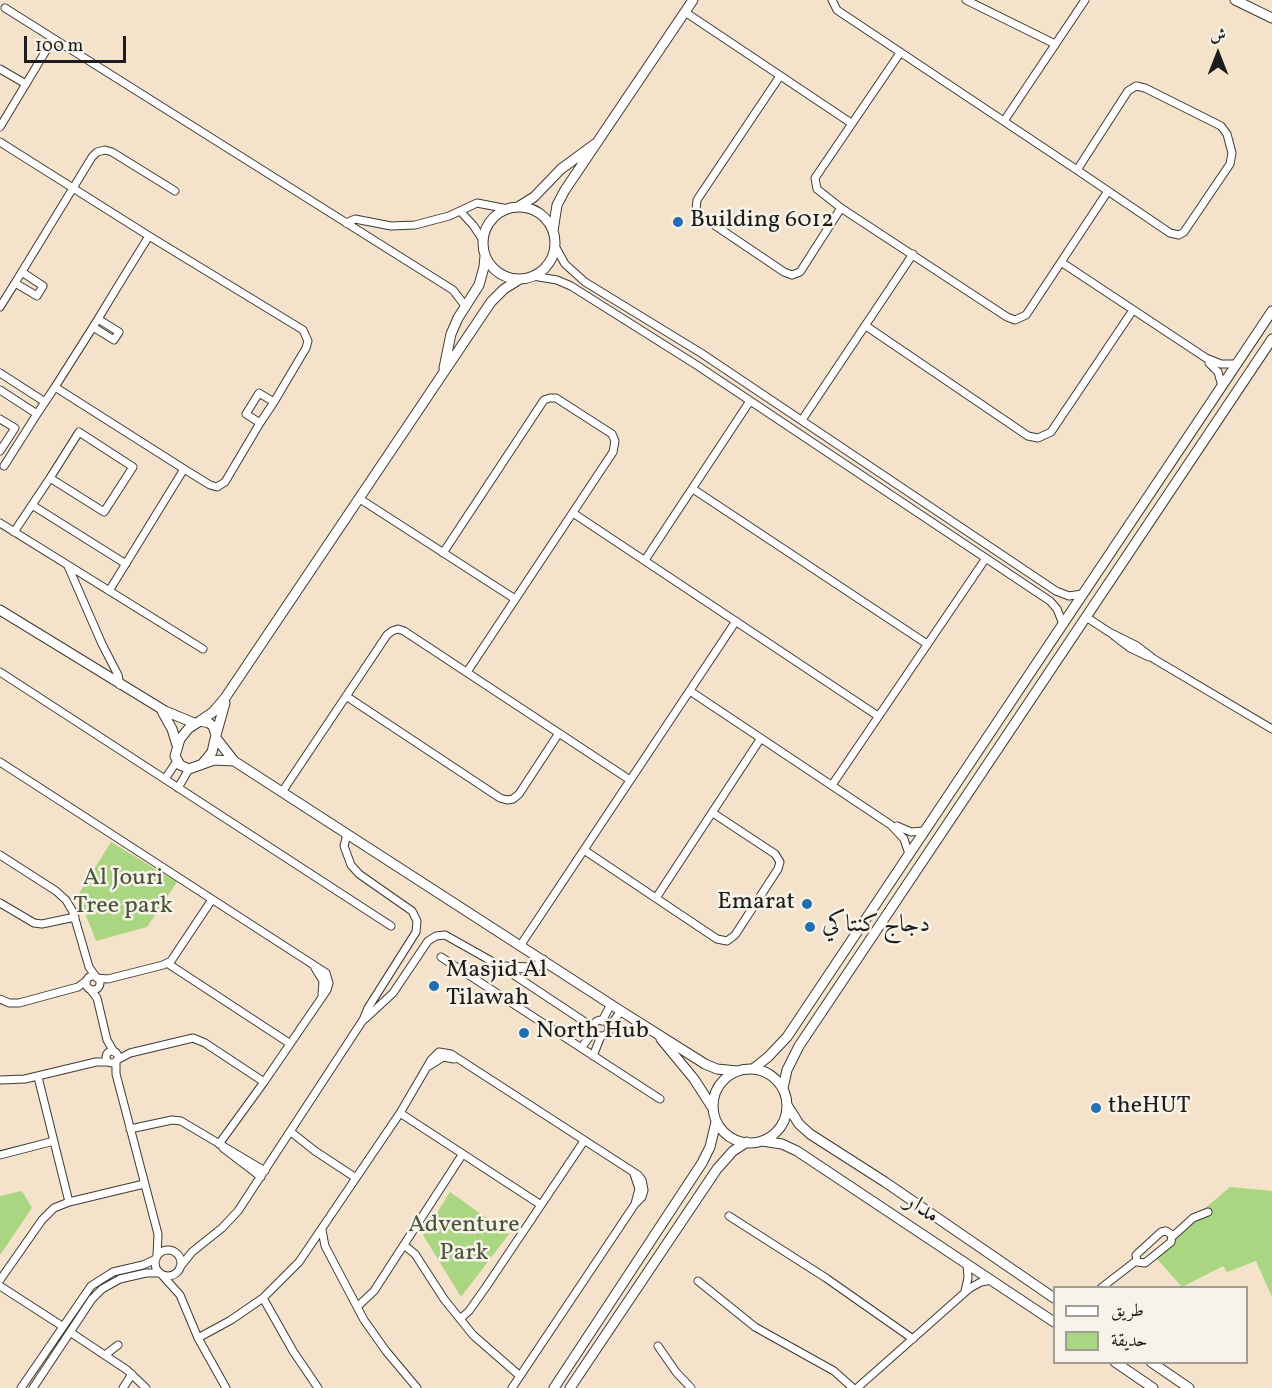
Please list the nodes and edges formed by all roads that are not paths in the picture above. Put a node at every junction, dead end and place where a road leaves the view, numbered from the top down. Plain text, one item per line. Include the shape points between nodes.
1 (693, 0) edge
2 (832, 0) edge
3 (966, 0) edge
4 (1085, 0) edge
5 (1235, 0) edge
6 (5, 8) dead end
7 (685, 12) junction
8 (1272, 18) edge
9 (53, 39) junction
10 (1055, 44) junction
11 (900, 53) junction
12 (0, 69) edge
13 (780, 76) junction
14 (26, 84) junction
15 (1004, 121) junction
16 (851, 123) junction
17 (0, 127) edge
18 (0, 142) edge
19 (597, 143) junction
20 (1077, 170) junction
21 (73, 188) junction
22 (175, 191) dead end
23 (1108, 191) junction
24 (518, 207) junction
25 (842, 208) junction
26 (508, 209) junction
27 (460, 212) junction
28 (346, 223) junction
29 (553, 231) junction
30 (149, 236) junction
31 (483, 240) junction
32 (555, 246) junction
33 (913, 254) junction
34 (485, 255) junction
35 (1061, 262) junction
36 (22, 273) junction
37 (533, 276) junction
38 (520, 279) junction
39 (15, 283) junction
40 (0, 307) edge
41 (466, 307) junction
42 (1133, 310) junction
43 (1272, 311) edge
44 (98, 319) junction
45 (866, 326) junction
46 (93, 327) junction
47 (1272, 339) edge
48 (1206, 358) junction
49 (1236, 364) junction
50 (444, 370) junction
51 (0, 372) edge
52 (1222, 386) junction
53 (55, 387) junction
54 (0, 390) edge
55 (35, 395) junction
56 (750, 401) junction
57 (45, 402) junction
58 (273, 402) junction
59 (27, 407) junction
60 (37, 414) junction
61 (0, 419) edge
62 (802, 420) junction
63 (260, 423) junction
64 (0, 452) edge
65 (1, 467) edge
66 (184, 469) junction
67 (50, 478) junction
68 (693, 489) junction
69 (360, 499) junction
70 (32, 505) junction
71 (573, 513) junction
72 (0, 523) edge
73 (14, 532) junction
74 (443, 553) junction
75 (986, 558) junction
76 (645, 561) junction
77 (126, 564) junction
78 (68, 566) junction
79 (109, 591) junction
80 (1082, 594) junction
81 (515, 599) junction
82 (0, 610) edge
83 (1086, 617) junction
84 (736, 621) junction
85 (1063, 624) junction
86 (927, 644) junction
87 (202, 649) dead end
88 (0, 672) edge
89 (466, 672) junction
90 (120, 685) junction
91 (690, 691) junction
92 (346, 696) junction
93 (225, 698) junction
94 (158, 707) junction
95 (878, 716) junction
96 (197, 722) junction
97 (1272, 729) edge
98 (559, 733) junction
99 (216, 737) junction
100 (761, 738) junction
101 (177, 745) junction
102 (177, 761) junction
103 (0, 762) edge
104 (234, 762) junction
105 (203, 763) junction
106 (189, 769) junction
107 (165, 779) junction
108 (630, 780) junction
109 (832, 785) junction
110 (178, 788) junction
111 (282, 792) junction
112 (713, 813) junction
113 (891, 825) junction
114 (924, 831) junction
115 (347, 834) junction
116 (584, 850) junction
117 (909, 854) junction
118 (0, 855) edge
119 (656, 898) junction
120 (211, 901) junction
121 (0, 903) edge
122 (75, 917) junction
123 (391, 926) dead end
124 (411, 942) junction
125 (520, 946) junction
126 (421, 950) junction
127 (441, 957) dead end
128 (543, 960) junction
129 (167, 963) junction
130 (89, 967) junction
131 (502, 967) junction
132 (387, 980) junction
133 (98, 982) junction
134 (88, 985) junction
135 (397, 988) junction
136 (97, 998) junction
137 (0, 999) edge
138 (611, 1004) junction
139 (621, 1011) junction
140 (630, 1017) junction
141 (363, 1020) junction
142 (602, 1021) junction
143 (609, 1027) junction
144 (594, 1030) junction
145 (601, 1036) junction
146 (289, 1043) junction
147 (581, 1048) junction
148 (593, 1056) junction
149 (112, 1057) junction
150 (753, 1069) junction
151 (737, 1071) junction
152 (38, 1077) junction
153 (0, 1080) edge
154 (264, 1082) junction
155 (783, 1088) junction
156 (660, 1099) dead end
157 (787, 1105) junction
158 (713, 1108) junction
159 (400, 1113) junction
160 (716, 1122) junction
161 (130, 1129) junction
162 (290, 1134) junction
163 (54, 1141) junction
164 (584, 1141) junction
165 (762, 1141) junction
166 (747, 1142) junction
167 (219, 1144) junction
168 (0, 1155) edge
169 (462, 1155) junction
170 (263, 1174) junction
171 (356, 1178) junction
172 (144, 1184) junction
173 (69, 1202) junction
174 (541, 1205) junction
175 (1208, 1212) dead end
176 (729, 1216) dead end
177 (322, 1230) junction
178 (158, 1234) junction
179 (1172, 1237) junction
180 (405, 1246) junction
181 (309, 1248) junction
182 (195, 1249) junction
183 (327, 1251) junction
184 (172, 1252) junction
185 (157, 1258) junction
186 (1136, 1261) junction
187 (967, 1264) junction
188 (179, 1268) junction
189 (161, 1274) junction
190 (993, 1280) junction
191 (0, 1281) edge
192 (698, 1281) dead end
193 (0, 1286) edge
194 (1102, 1286) edge
195 (965, 1292) junction
196 (180, 1295) junction
197 (1053, 1297) edge
198 (262, 1298) junction
199 (357, 1307) junction
200 (460, 1319) junction
201 (1053, 1321) edge
202 (62, 1326) junction
203 (70, 1332) junction
204 (198, 1338) junction
205 (913, 1339) junction
206 (51, 1342) junction
207 (118, 1345) dead end
208 (658, 1346) dead end
209 (60, 1348) junction
210 (105, 1355) junction
211 (1118, 1364) edge
212 (1154, 1364) edge
213 (132, 1374) junction
214 (520, 1376) junction
215 (21, 1388) edge
216 (33, 1388) edge
217 (123, 1388) edge
218 (146, 1388) edge
219 (226, 1388) edge
220 (318, 1388) edge
221 (417, 1388) edge
222 (512, 1388) edge
223 (554, 1388) edge
224 (570, 1388) edge
225 (691, 1388) edge
226 (855, 1388) edge
227 (1153, 1388) edge
228 (1189, 1388) edge

1 - 7 street
2 - 11 street via 837,10
3 - 10 street
4 - 10 street
5 - 8 street
6 - 9 street
7 - 13 street
7 - 19 street
9 - 14 street
9 - 28 street
10 - 15 street
11 - 15 street
11 - 16 street
12 - 14 street
13 - 16 street
13 - 25 street via 700,195 696,211 792,275 802,269
14 - 17 street
15 - 20 street
16 - 25 street via 815,182 819,192
18 - 21 street
19 - 24 street
19 - 29 street via 561,197
20 - 23 street
20 - 23 street via 1134,87 1145,88 1226,130 1231,162 1182,234 1170,233
21 - 22 street via 92,157 105,150
21 - 30 street
21 - 36 street
23 - 35 street
24 - 26 street
24 - 29 street via 540,213
25 - 33 street
26 - 27 street via 477,203
26 - 31 street via 488,224
27 - 28 street via 415,225 392,226 355,219
27 - 31 street
28 - 41 street via 453,290
29 - 32 street
30 - 44 street
30 - 58 street via 303,330 308,341 306,348
31 - 34 street
32 - 37 street via 550,261
32 - 62 street via 565,264 580,278
33 - 35 street via 1015,320 1026,315
33 - 45 street
34 - 38 street via 498,273
34 - 41 street via 481,279
35 - 42 street
36 - 39 street
36 - 39 street via 43,286 37,296
37 - 38 street
37 - 56 street via 572,286
38 - 50 street via 491,302
39 - 40 street
41 - 50 street via 451,334
42 - 45 street via 1051,432 1038,438 1028,436
42 - 48 street
43 - 49 street
44 - 46 street
44 - 46 street via 119,332 114,340
45 - 62 street
46 - 53 street
47 - 83 street
48 - 49 street
48 - 52 street via 1218,372
49 - 52 street
50 - 69 street
51 - 55 street
52 - 80 street
53 - 57 street
53 - 66 street
54 - 59 street
55 - 57 street
55 - 59 street
56 - 68 street
56 - 75 street
57 - 60 street
58 - 63 street
58 - 63 street via 259,393 246,414
59 - 60 street
60 - 65 street
61 - 64 street via 15,428
62 - 80 street via 1056,591 1069,596
63 - 66 street via 221,485 210,485
66 - 77 street
67 - 67 street via 79,432 133,466 104,512
67 - 70 street
68 - 76 street
68 - 86 street
69 - 74 street
69 - 93 street
70 - 73 street
70 - 77 street
71 - 74 street via 613,452 615,441 609,432 559,399 550,398 542,402
71 - 76 street
71 - 81 street
72 - 73 street
73 - 78 street
74 - 81 street
75 - 85 street via 1050,601
75 - 86 street
76 - 84 street
77 - 79 street
78 - 79 street
78 - 90 street
79 - 87 street
80 - 85 street
81 - 89 street
82 - 90 street
83 - 97 street
83 - 155 street via 799,1046
84 - 91 street
84 - 95 street
85 - 114 street
86 - 95 street
88 - 107 street
89 - 92 street via 404,631 394,630
89 - 98 street
90 - 94 street
91 - 100 street
91 - 108 street
92 - 98 street via 503,799 516,797
92 - 111 street
93 - 96 street
93 - 99 street
94 - 96 street
94 - 101 street
95 - 109 street
96 - 99 street via 213,726
96 - 101 street
98 - 108 street
99 - 104 street
99 - 105 street via 212,752
100 - 109 street
100 - 112 street
101 - 102 street
102 - 106 street
102 - 107 street
103 - 120 street
104 - 105 street
104 - 111 street
105 - 106 street
106 - 110 street
107 - 110 street
108 - 116 street
109 - 113 street
110 - 123 street
111 - 115 street
112 - 119 street
112 - 119 street via 775,854 780,862 735,935 720,941
113 - 114 street via 911,832
113 - 117 street via 904,839
114 - 117 street
115 - 124 street via 344,849 353,868 415,916 417,926
115 - 125 street
116 - 119 street
116 - 125 street
117 - 150 street via 787,1037
118 - 122 street via 62,895
120 - 129 street via 177,955
120 - 146 street via 314,966 322,981 321,996
121 - 122 street via 34,923
122 - 130 street
124 - 126 street
124 - 132 street
125 - 128 street
126 - 131 street via 431,938 445,934
126 - 135 street
127 - 147 street
128 - 131 street via 533,969
128 - 138 street
129 - 133 street
129 - 146 street
130 - 133 street
130 - 134 street
131 - 144 street
132 - 135 street
132 - 141 street
133 - 134 street via 96,989
133 - 134 street via 91,977
133 - 136 street
134 - 136 street
134 - 137 street via 19,1003
135 - 141 street
136 - 149 street
138 - 139 street
138 - 142 street
139 - 140 street
139 - 143 street
140 - 151 street via 705,1064
140 - 158 street via 671,1049
141 - 162 street
142 - 143 street
142 - 144 street via 595,1023
143 - 145 street
144 - 145 street
144 - 147 street
145 - 148 street
146 - 154 street
147 - 148 street
148 - 156 street
149 - 152 street
149 - 154 street via 197,1039
149 - 161 street
150 - 151 street
150 - 155 street via 770,1074
151 - 158 street via 719,1085
152 - 153 street
152 - 163 street
154 - 167 street
155 - 157 street
157 - 165 street via 780,1127
157 - 197 street, مدار via 810,1134
158 - 160 street
159 - 164 street via 433,1057 447,1052
159 - 169 street
159 - 171 street
160 - 166 street via 731,1138
160 - 223 street via 702,1163
161 - 167 street via 181,1120
161 - 172 street
162 - 170 street
162 - 171 street
163 - 168 street
163 - 173 street
164 - 174 street
164 - 214 street via 642,1180 642,1197
165 - 166 street
165 - 187 street, مدار via 796,1151
166 - 224 street via 717,1168
167 - 170 street via 231,1156
169 - 174 street
169 - 180 street
170 - 182 street via 230,1220
171 - 177 street
172 - 173 street
172 - 178 street
173 - 191 street via 47,1213
174 - 200 street
175 - 179 street via 1193,1218
176 - 205 street
177 - 181 street
177 - 183 street
178 - 184 street
178 - 185 street
179 - 186 street via 1145,1263
179 - 186 street via 1168,1231 1161,1232 1137,1255
180 - 199 street via 371,1296
180 - 200 street via 415,1254
181 - 183 street
181 - 198 street via 288,1275
182 - 184 street
182 - 188 street
183 - 199 street
184 - 185 street via 163,1252
184 - 188 street via 180,1260
185 - 189 street via 156,1267
185 - 202 street via 98,1280
186 - 194 street
187 - 190 street, مدار
187 - 195 street
188 - 189 street via 171,1275
188 - 196 street
189 - 196 street
189 - 203 street via 142,1274 107,1285 92,1299
190 - 195 street
190 - 201 street, مدار
192 - 226 street via 755,1327 834,1371
193 - 202 street
195 - 205 street
196 - 204 street
198 - 204 street
198 - 220 street
199 - 221 street
200 - 214 street via 488,1350
202 - 206 street
203 - 209 street
203 - 210 street
204 - 219 street
205 - 226 street
206 - 209 street
206 - 215 street
207 - 210 street
208 - 225 street
209 - 216 street
210 - 213 street
211 - 227 street
212 - 228 street
213 - 217 street
213 - 218 street
214 - 222 street

